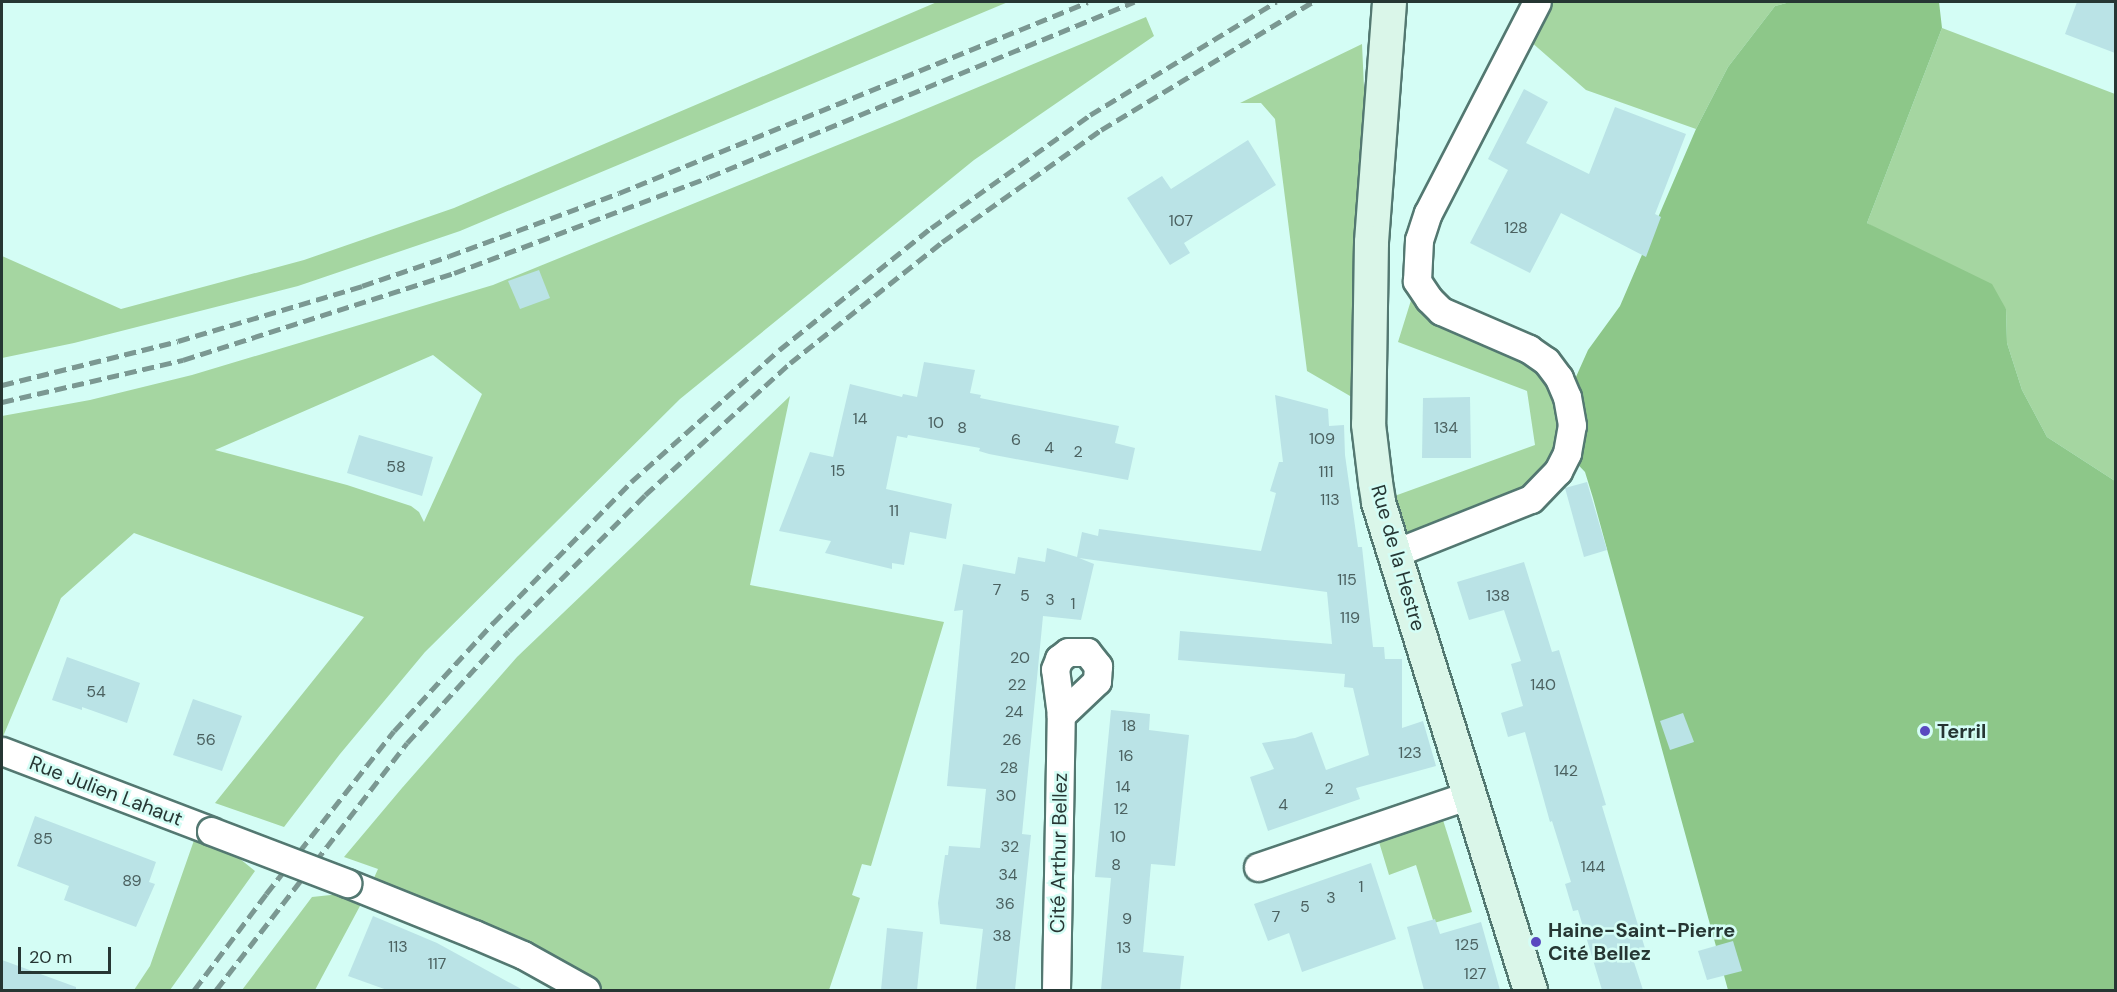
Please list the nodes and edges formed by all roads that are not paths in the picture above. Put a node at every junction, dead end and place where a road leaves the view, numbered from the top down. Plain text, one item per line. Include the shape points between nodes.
1 (1389, 2) edge
2 (1536, 2) edge
3 (1395, 553) junction
4 (1061, 716) dead end
5 (2, 751) edge
6 (1469, 795) junction
7 (1258, 867) dead end
8 (586, 990) edge
9 (1056, 990) edge
10 (1530, 990) edge

1 - 3 street, Rue de la Hestre via 1371,242 1368,424 1378,502
2 - 3 street via 1428,213 1419,240 1417,281 1442,311 1529,348 1546,362 1559,378 1567,398 1572,425 1567,453 1558,471 1531,499
3 - 6 street, Rue de la Hestre
4 - 9 street, Cité Arthur Bellez
5 - 8 street, Rue Julien Lahaut, bridge via 347,883 523,956
6 - 7 street
6 - 10 street, Rue de la Hestre

